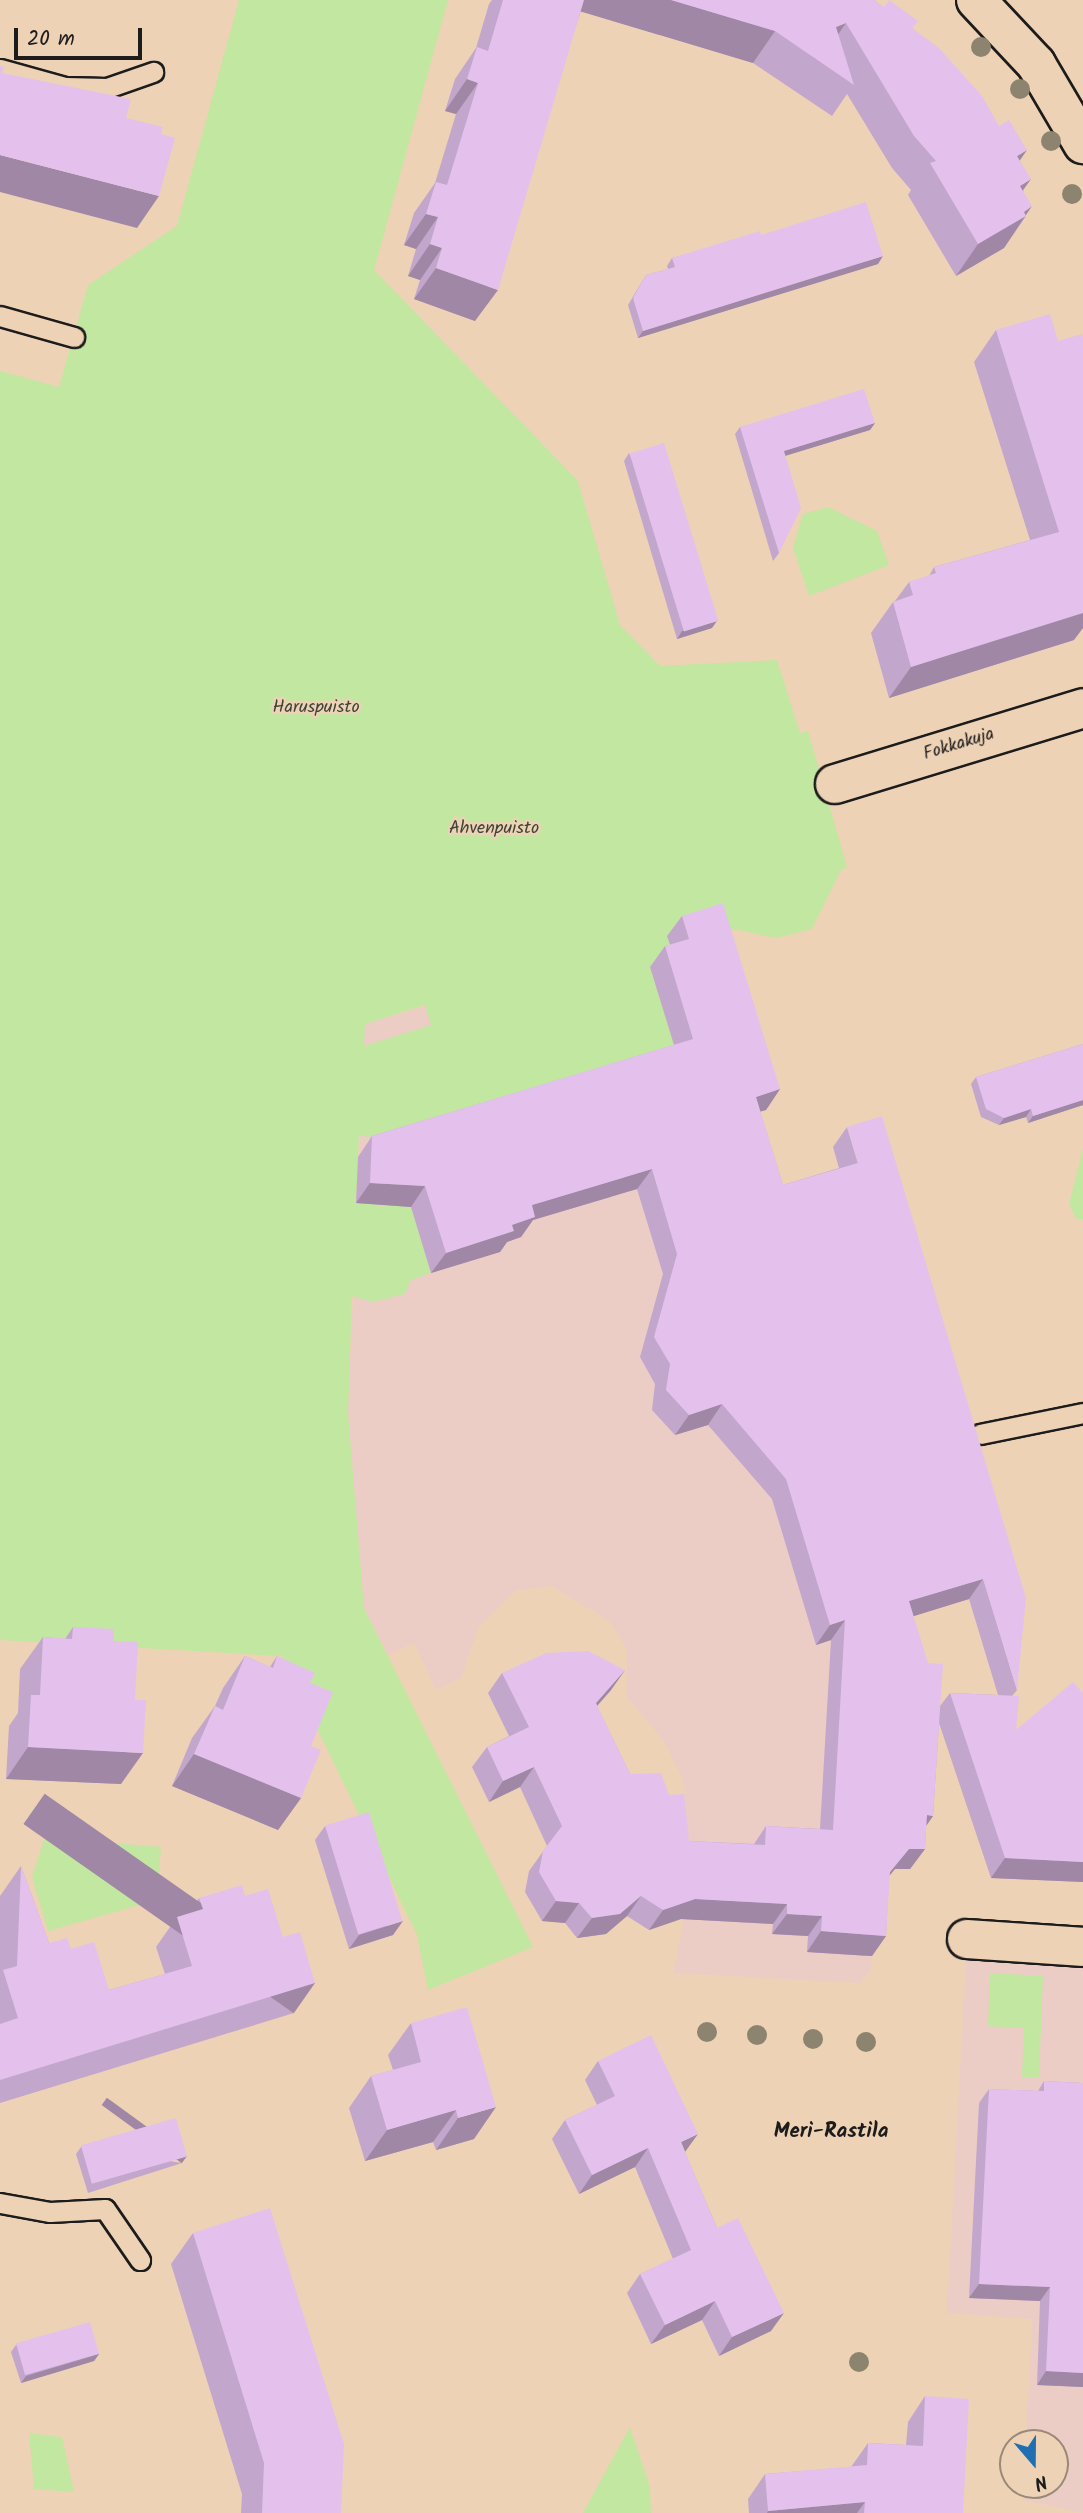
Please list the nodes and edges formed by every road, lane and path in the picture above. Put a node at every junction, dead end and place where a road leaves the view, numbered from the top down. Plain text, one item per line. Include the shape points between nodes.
1 (976, 0) edge
2 (0, 69) edge
3 (153, 72) dead end
4 (1083, 144) edge
5 (0, 316) edge
6 (74, 337) dead end
7 (1083, 708) edge
8 (835, 784) dead end
9 (1083, 1413) edge
10 (980, 1434) edge
11 (967, 1939) dead end
12 (1083, 1947) edge
13 (0, 2203) edge
14 (140, 2260) dead end

1 - 4 street via 1036,64
2 - 3 lane via 79,88 107,88
5 - 6 lane
7 - 8 street, Fokkakuja
9 - 10 lane
11 - 12 street
13 - 14 lane via 50,2212 105,2209

